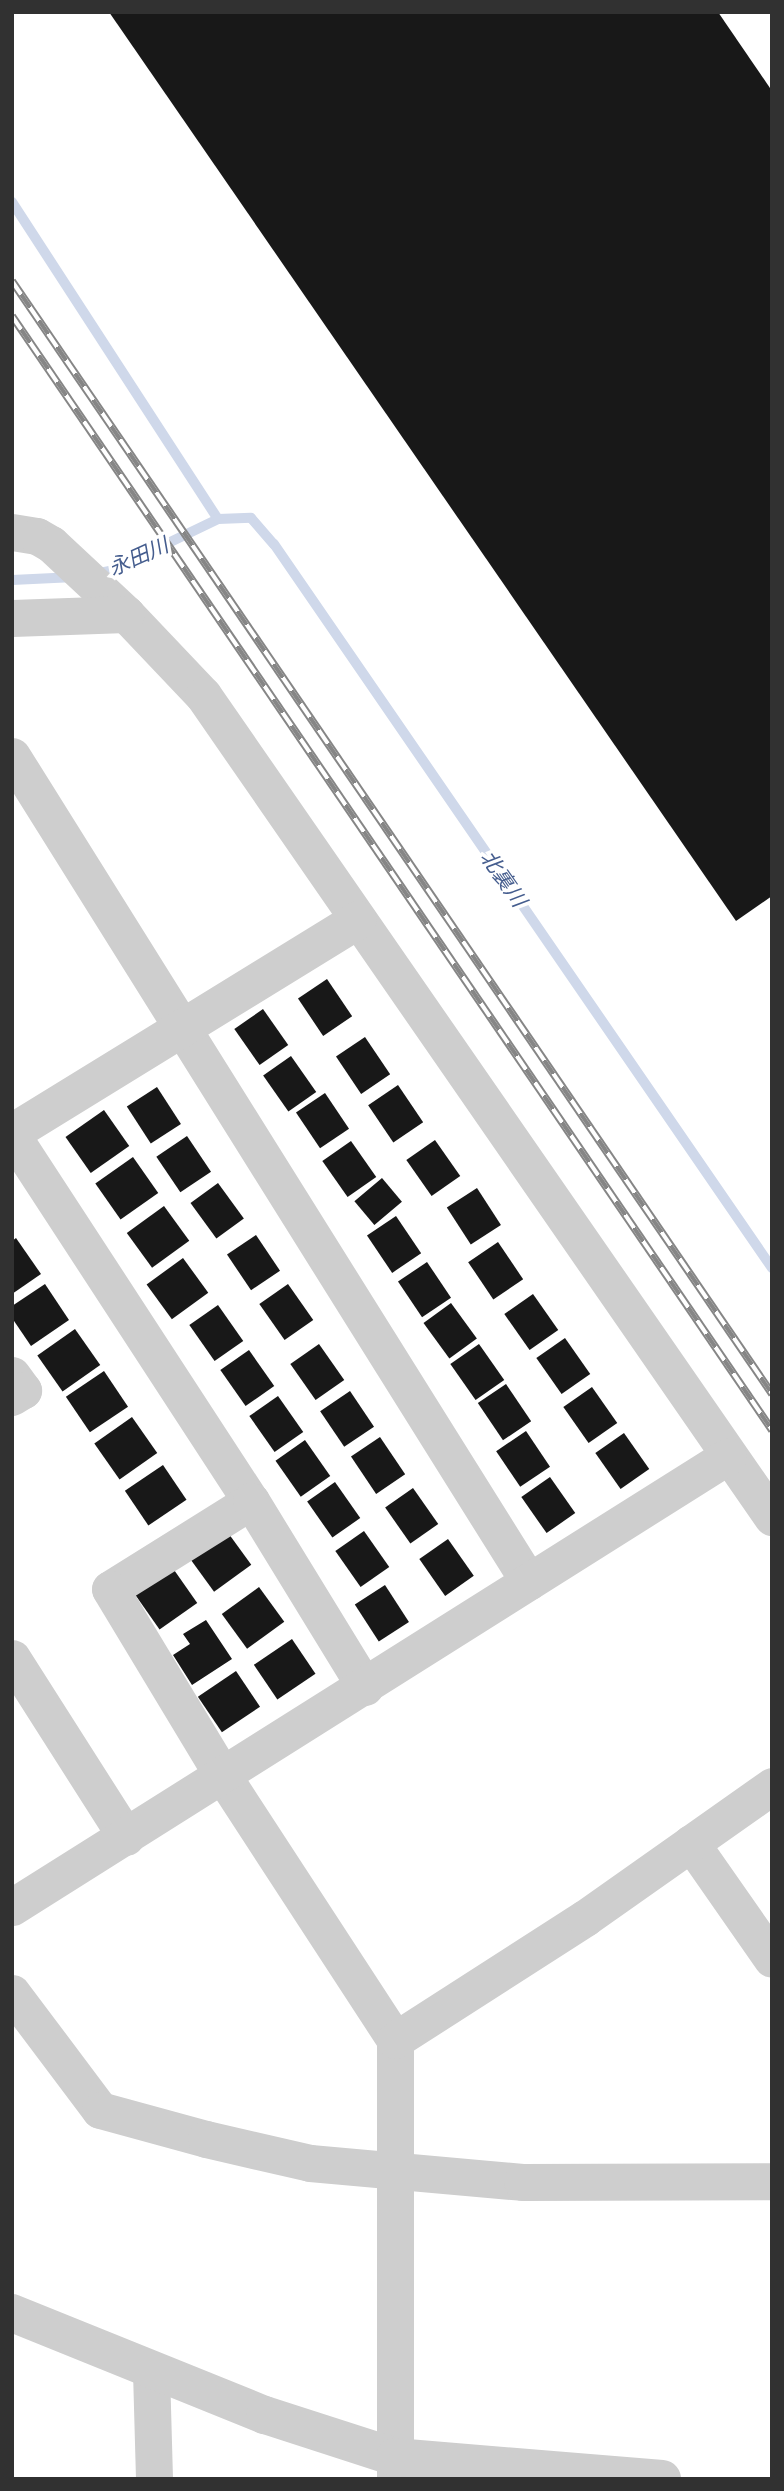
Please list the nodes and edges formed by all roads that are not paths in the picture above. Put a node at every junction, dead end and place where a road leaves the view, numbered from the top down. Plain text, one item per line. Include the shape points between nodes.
1 (12, 532) edge
2 (117, 606) junction
3 (12, 618) edge
4 (12, 756) edge
5 (358, 920) junction
6 (181, 1028) junction
7 (12, 1134) edge
8 (12, 1375) edge
9 (12, 1396) edge
10 (728, 1456) junction
11 (251, 1501) junction
12 (772, 1517) edge
13 (529, 1582) junction
14 (12, 1658) edge
15 (365, 1687) junction
16 (223, 1776) junction
17 (772, 1786) edge
18 (126, 1837) junction
19 (691, 1843) junction
20 (12, 1908) edge
21 (772, 1959) edge
22 (12, 1993) edge
23 (394, 2039) junction
24 (394, 2170) junction
25 (772, 2181) edge
26 (12, 2313) edge
27 (151, 2371) junction
28 (395, 2468) edge
29 (154, 2479) edge
30 (662, 2479) edge

1 - 2 street via 37,536 51,544
2 - 3 street
2 - 5 street via 203,695
4 - 6 street
5 - 6 street
5 - 10 street
6 - 7 street
6 - 13 street
7 - 11 street
8 - 9 street via 23,1390
10 - 12 street
10 - 13 street
11 - 15 street
11 - 16 street via 110,1589
13 - 15 street
14 - 18 street
15 - 16 street
16 - 18 street
16 - 23 street
17 - 19 street
18 - 20 street
19 - 21 street
19 - 23 street via 585,1918
22 - 24 street via 100,2110 310,2163
23 - 24 street
24 - 25 street via 522,2182
24 - 28 street
26 - 27 street
27 - 28 street
27 - 29 street
28 - 30 street

